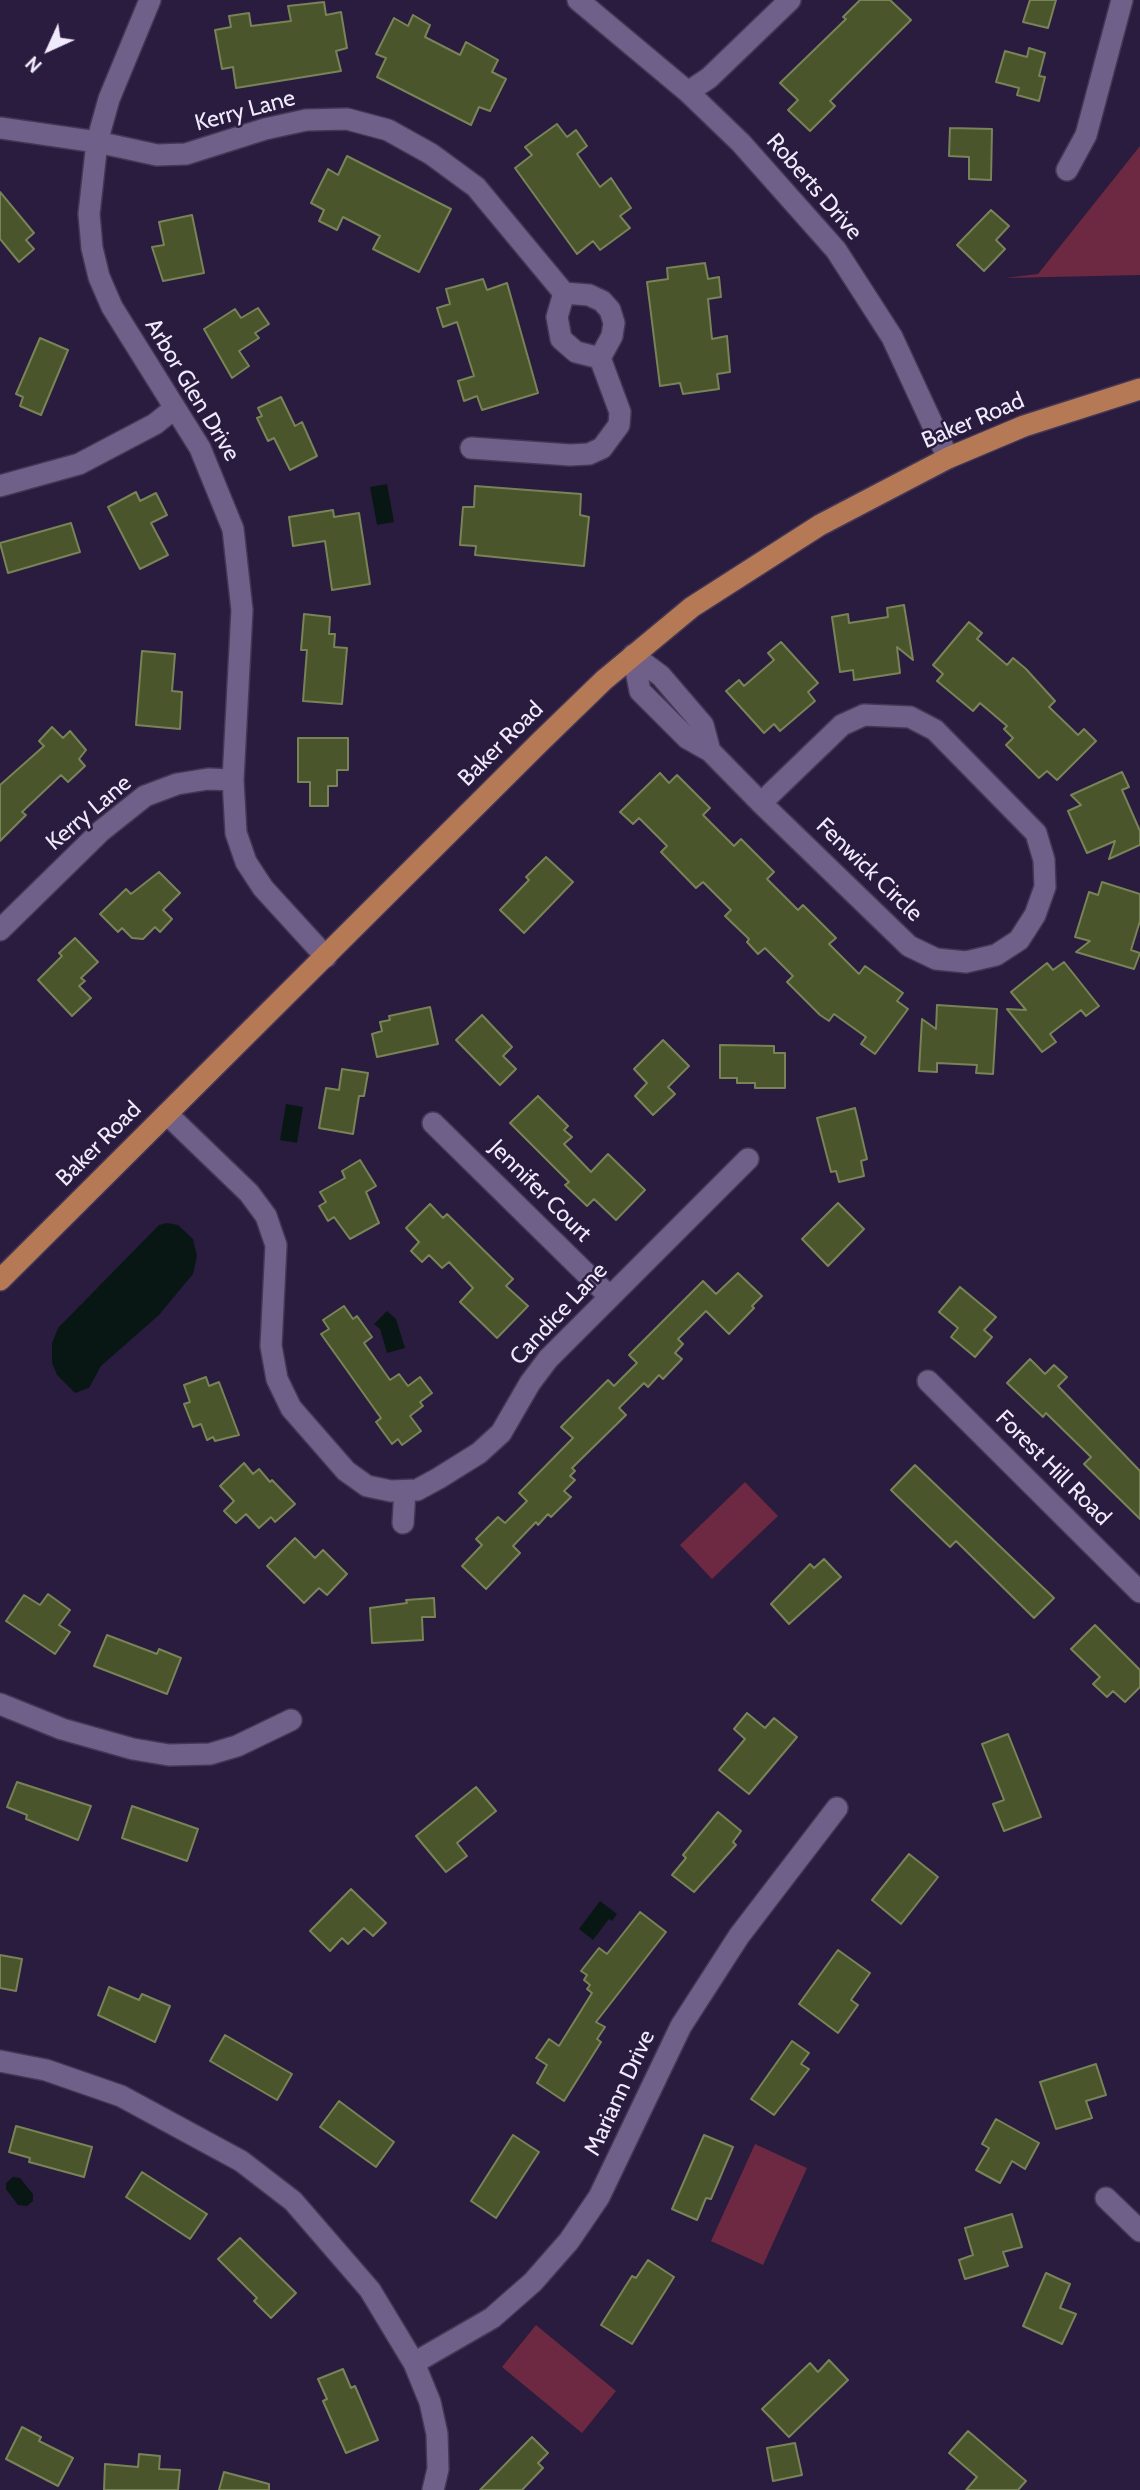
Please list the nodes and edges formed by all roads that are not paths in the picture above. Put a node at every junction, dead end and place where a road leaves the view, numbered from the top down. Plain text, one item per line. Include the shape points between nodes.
1 (150, 0) edge
2 (578, 0) edge
3 (790, 0) edge
4 (1122, 0) edge
5 (688, 92) junction
6 (0, 128) edge
7 (97, 142) junction
8 (1067, 170) dead end
9 (564, 293) junction
10 (600, 358) junction
11 (1140, 389) edge
12 (175, 408) junction
13 (471, 448) dead end
14 (948, 458) junction
15 (0, 486) edge
16 (633, 655) junction
17 (233, 780) junction
18 (761, 803) junction
19 (0, 930) edge
20 (326, 957) junction
21 (167, 1114) junction
22 (433, 1123) dead end
23 (748, 1159) dead end
24 (0, 1280) edge
25 (610, 1297) junction
26 (928, 1381) dead end
27 (405, 1491) junction
28 (403, 1523) dead end
29 (1140, 1592) edge
30 (0, 1704) edge
31 (291, 1720) dead end
32 (837, 1808) dead end
33 (0, 2061) edge
34 (1106, 2198) dead end
35 (1140, 2231) edge
36 (414, 2363) junction
37 (433, 2490) edge

1 - 7 street, Arbor Glen Drive
2 - 5 street, Roberts Drive
3 - 5 street via 709,78
4 - 8 street via 1086,135
5 - 14 street, Roberts Drive via 836,250 892,337
6 - 7 street, Kerry Lane
7 - 9 street, Kerry Lane via 171,155 306,120 347,120 388,130 476,187
7 - 12 street, Arbor Glen Drive via 89,214 99,277 112,307
9 - 10 street via 556,317 561,339 576,352
9 - 10 street via 589,295 610,310 612,335
10 - 13 street via 620,412 619,425 602,448 570,455
11 - 14 main road, Baker Road via 1024,426
12 - 15 street via 155,424 79,464
12 - 17 street, Arbor Glen Drive via 219,489 240,569
14 - 16 main road, Baker Road via 776,551 692,607
16 - 18 street, Fenwick Circle via 640,691 687,738 710,751
16 - 20 main road, Baker Road
17 - 19 street, Kerry Lane via 177,784 145,796
17 - 20 street, Arbor Glen Drive via 236,833 246,862 262,888
18 - 18 street, Fenwick Circle via 909,946 936,959 976,960 996,955 1019,940 1045,887 1036,833 935,730 910,717 864,715 842,725
20 - 21 main road, Baker Road
21 - 24 main road, Baker Road
21 - 27 street, Candice Lane via 249,1193 266,1216 276,1245 271,1346 277,1379 291,1408 346,1471 367,1486
22 - 25 street, Jennifer Court
23 - 25 street, Candice Lane
25 - 27 street, Candice Lane via 548,1359 501,1433 439,1478
26 - 29 street, Forest Hill Road
27 - 28 street
30 - 31 street via 62,1729 169,1755 228,1749
32 - 36 street, Mariann Drive via 739,1936 681,2026 599,2197 569,2241 533,2282 492,2318
33 - 36 street via 46,2070 121,2096 241,2161 293,2201 332,2243 370,2290
34 - 35 street
36 - 37 street via 437,2434

